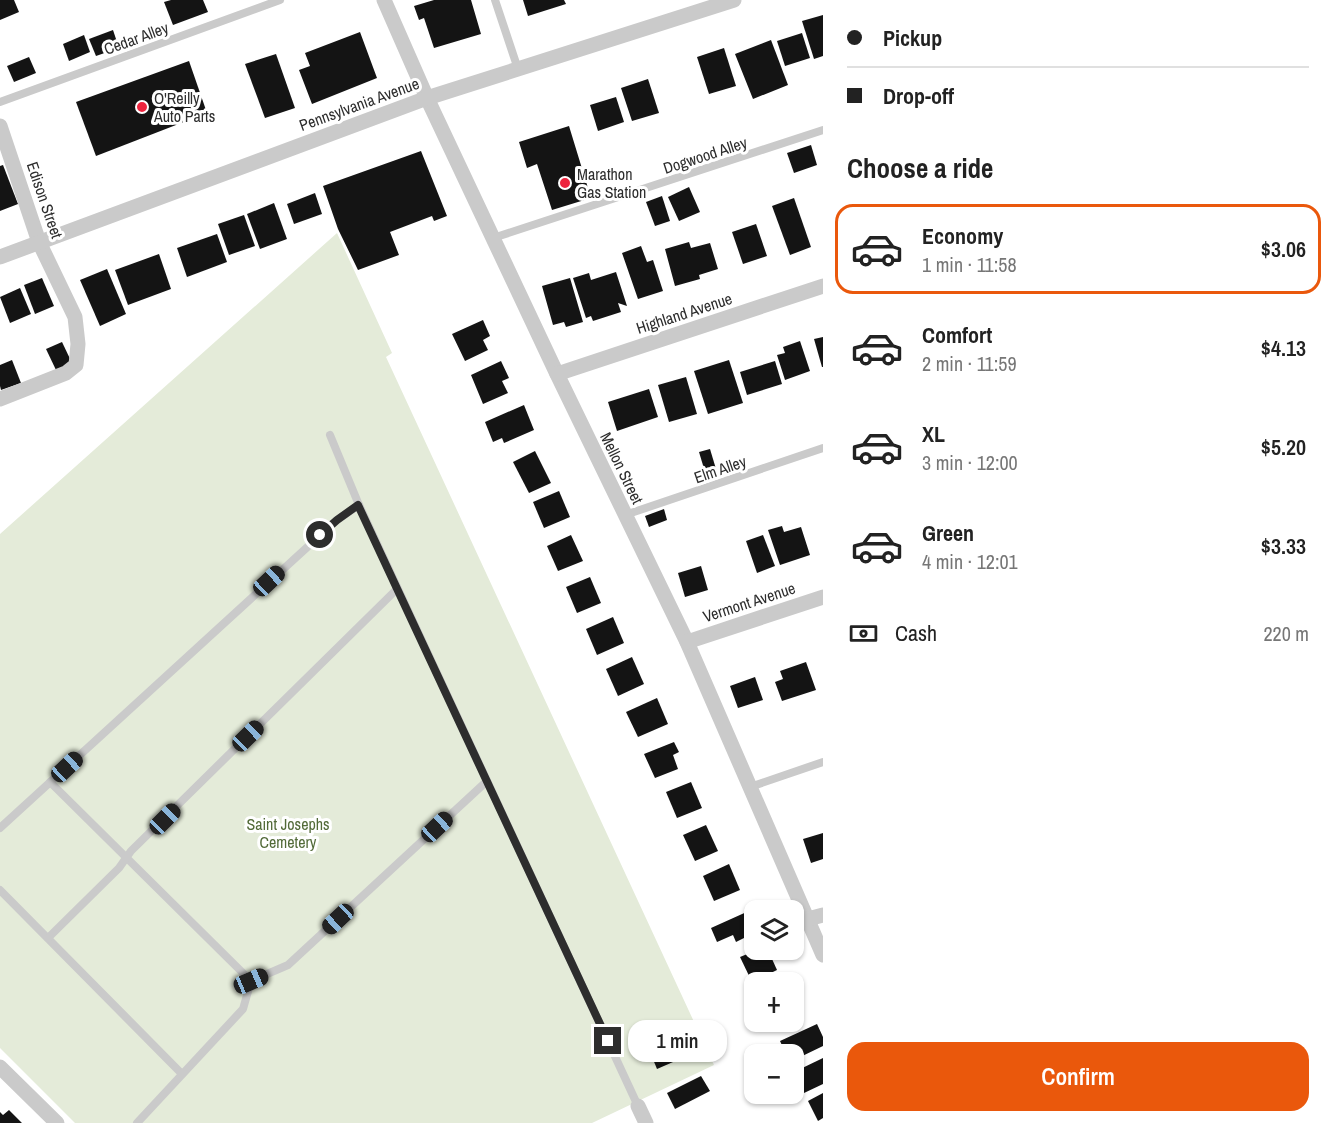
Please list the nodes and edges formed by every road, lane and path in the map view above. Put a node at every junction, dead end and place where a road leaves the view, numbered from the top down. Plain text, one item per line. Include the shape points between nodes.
1 (280, 0) edge
2 (384, 0) edge
3 (495, 0) edge
4 (734, 0) edge
5 (518, 69) junction
6 (427, 98) junction
7 (0, 102) edge
8 (0, 126) edge
9 (823, 130) edge
10 (493, 238) junction
11 (39, 242) junction
12 (0, 257) edge
13 (823, 286) edge
14 (556, 374) junction
15 (0, 399) edge
16 (330, 435) dead end
17 (823, 448) edge
18 (358, 505) junction
19 (625, 515) junction
20 (397, 589) junction
21 (823, 597) edge
22 (687, 642) junction
23 (823, 762) edge
24 (487, 781) junction
25 (50, 782) junction
26 (750, 787) junction
27 (0, 828) edge
28 (127, 858) junction
29 (0, 890) edge
30 (823, 915) edge
31 (808, 919) junction
32 (48, 938) junction
33 (823, 955) edge
34 (251, 981) junction
35 (0, 1067) edge
36 (182, 1074) junction
37 (638, 1106) joint
38 (49, 1120) edge
39 (137, 1123) edge
40 (646, 1123) edge

1 - 7 lane, Cedar Alley
2 - 6 street, Mellon Street
3 - 5 lane
4 - 5 street, Pennsylvania Avenue
5 - 6 street, Pennsylvania Avenue
6 - 10 street, Mellon Street
6 - 11 street, Pennsylvania Avenue
8 - 11 street, Edison Street
9 - 10 lane, Dogwood Alley
10 - 14 street, Mellon Street
11 - 12 street, Pennsylvania Avenue
11 - 15 street, Edison Street via 75,317 76,365 66,373
13 - 14 street, Highland Avenue
14 - 19 street, Mellon Street
16 - 18 lane
17 - 19 lane, Elm Alley
18 - 20 lane
18 - 25 lane
19 - 22 street, Mellon Street
20 - 24 lane
20 - 28 lane
21 - 22 street, Vermont Avenue
22 - 26 street, Mellon Street
23 - 26 lane
24 - 34 lane via 288,965
24 - 37 lane
25 - 27 lane
25 - 28 lane
26 - 31 street, Mellon Street
28 - 32 lane
28 - 34 lane
29 - 32 lane
30 - 31 street
31 - 33 street, Mellon Street
32 - 36 lane
34 - 36 lane via 243,1009
35 - 38 street
36 - 39 lane
37 - 40 street

